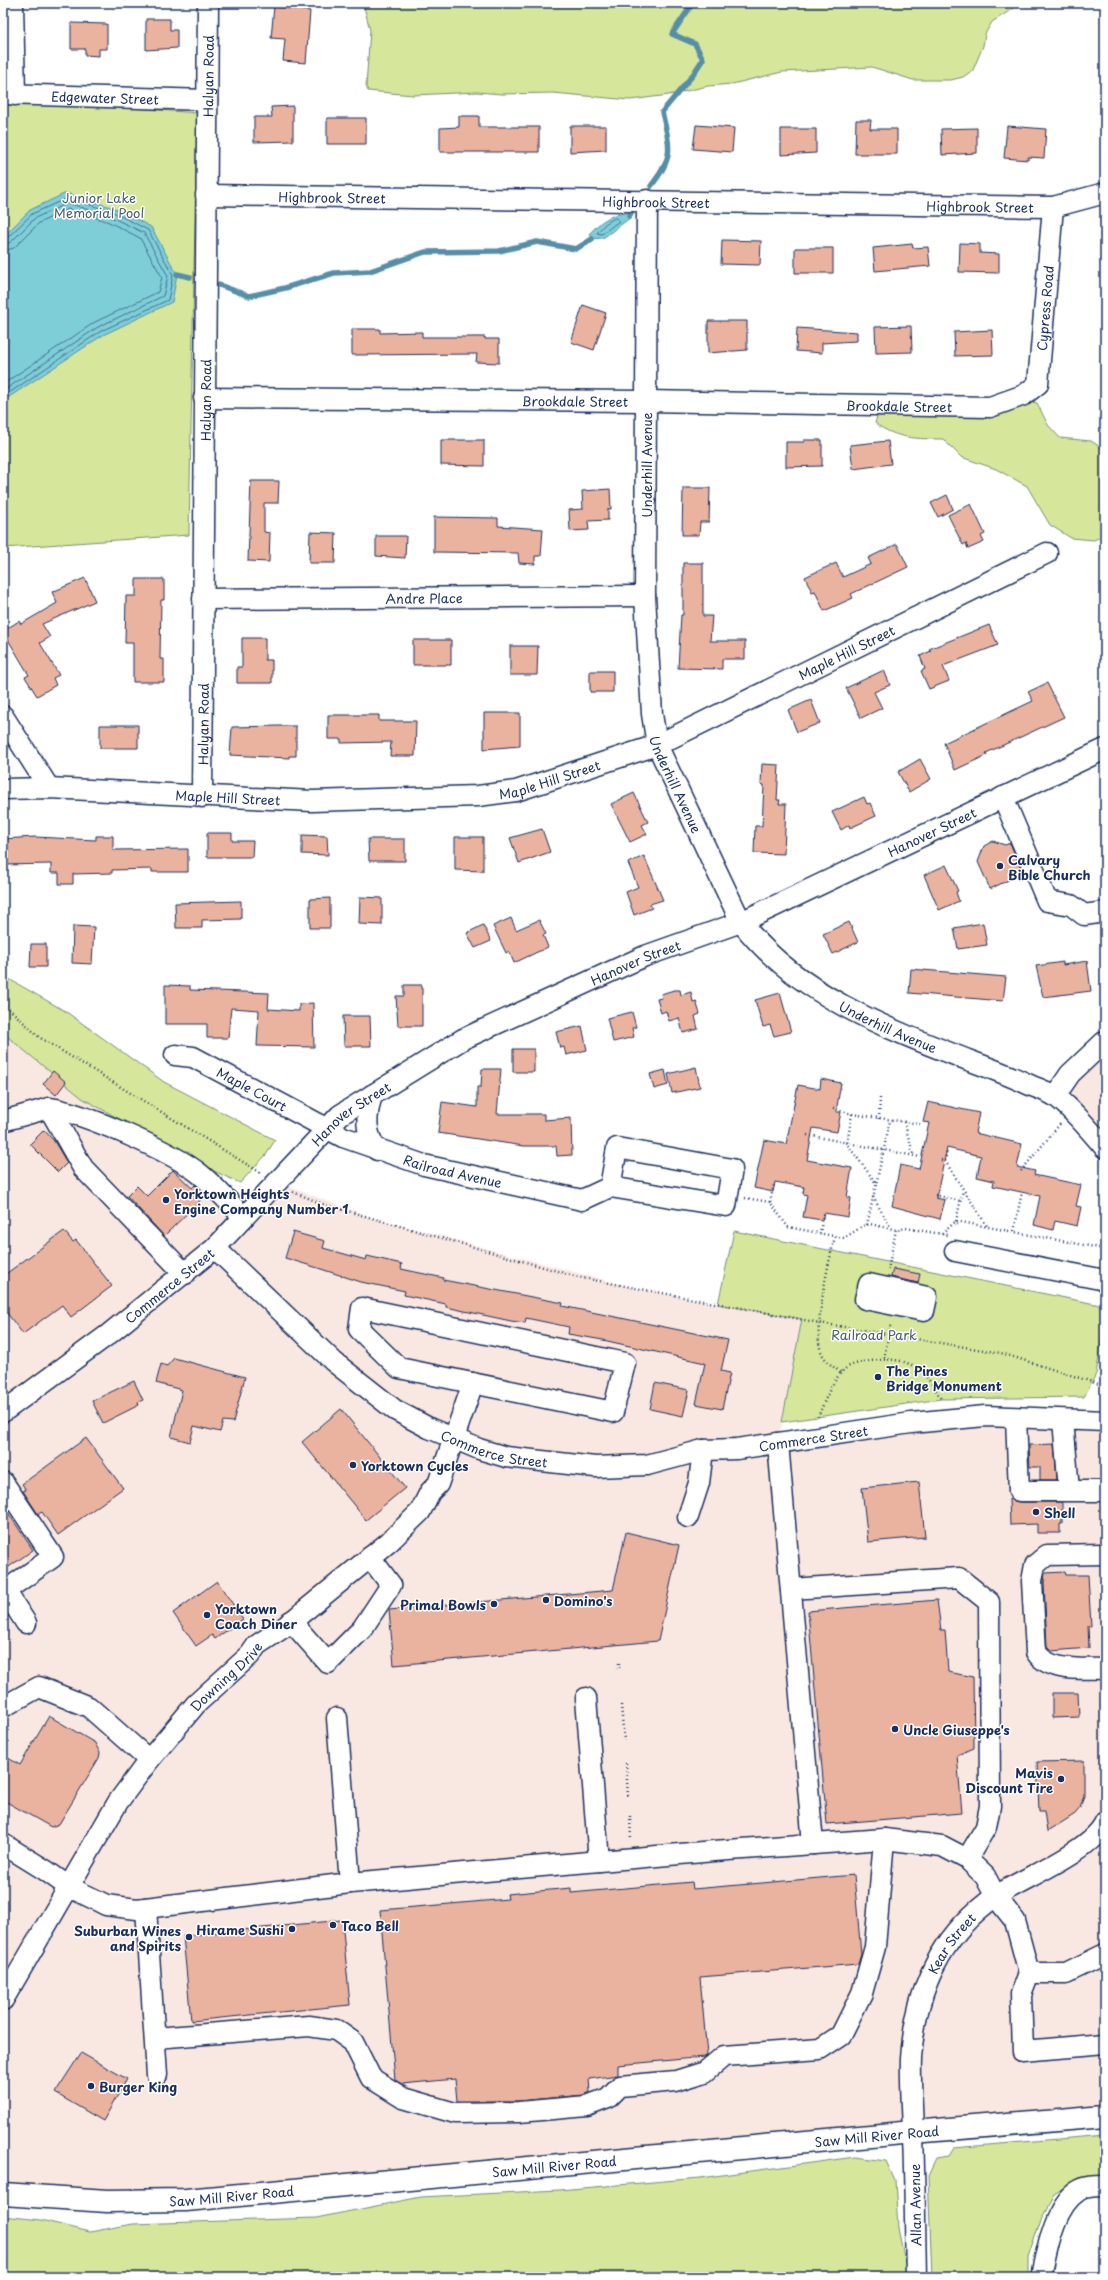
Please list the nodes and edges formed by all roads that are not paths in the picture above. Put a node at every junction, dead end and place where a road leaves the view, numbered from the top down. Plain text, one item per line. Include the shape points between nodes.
1 (13, 3) edge
2 (208, 3) edge
3 (9, 95) edge
4 (207, 100) junction
5 (1105, 193) edge
6 (206, 195) junction
7 (647, 200) junction
8 (1054, 207) junction
9 (204, 398) junction
10 (1016, 398) joint
11 (646, 401) junction
12 (1047, 553) dead end
13 (645, 596) junction
14 (204, 599) junction
15 (3, 716) edge
16 (657, 745) junction
17 (1105, 749) edge
18 (48, 788) junction
19 (3, 789) edge
20 (202, 797) junction
21 (1003, 797) junction
22 (1105, 912) edge
23 (741, 922) junction
24 (1105, 1041) edge
25 (175, 1055) dead end
26 (372, 1096) junction
27 (1055, 1096) junction
28 (48, 1108) junction
29 (3, 1121) edge
30 (327, 1129) junction
31 (1105, 1148) edge
32 (377, 1150) junction
33 (610, 1187) junction
34 (244, 1217) junction
35 (954, 1244) road end
36 (215, 1248) junction
37 (184, 1274) junction
38 (1105, 1280) edge
39 (473, 1383) junction
40 (3, 1412) edge
41 (1016, 1418) junction
42 (1062, 1420) junction
43 (1105, 1421) edge
44 (454, 1439) junction
45 (778, 1443) junction
46 (703, 1450) junction
47 (3, 1482) edge
48 (1069, 1490) junction
49 (1105, 1491) edge
50 (688, 1517) dead end
51 (1105, 1554) edge
52 (370, 1557) junction
53 (4, 1589) edge
54 (791, 1589) junction
55 (291, 1621) junction
56 (26, 1623) dead end
57 (1105, 1669) edge
58 (586, 1698) dead end
59 (3, 1707) edge
60 (337, 1718) dead end
61 (148, 1760) junction
62 (1105, 1822) edge
63 (884, 1839) junction
64 (3, 1844) edge
65 (813, 1844) junction
66 (967, 1859) junction
67 (599, 1861) junction
68 (350, 1883) junction
69 (69, 1887) junction
70 (996, 1896) junction
71 (146, 1908) junction
72 (1105, 1954) edge
73 (1029, 1973) junction
74 (3, 2000) edge
75 (155, 2038) junction
76 (1105, 2044) edge
77 (157, 2074) dead end
78 (1105, 2116) edge
79 (913, 2132) junction
80 (1105, 2186) edge
81 (3, 2194) edge
82 (916, 2277) edge
83 (1041, 2277) edge

1 - 3 street
2 - 4 street, Halyan Road
3 - 4 street, Edgewater Street
4 - 6 street, Halyan Road
5 - 8 street, Highbrook Street
6 - 7 street, Highbrook Street
6 - 9 street, Halyan Road
7 - 8 street, Highbrook Street
7 - 11 street, Underhill Avenue
8 - 10 street, Cypress Road via 1038,384
9 - 11 street, Brookdale Street
9 - 14 street, Halyan Road
10 - 11 street, Brookdale Street via 990,407
11 - 13 street, Underhill Avenue
12 - 16 street, Maple Hill Street
13 - 14 street, Andre Place
13 - 16 street, Underhill Avenue via 652,714
14 - 20 street, Halyan Road
15 - 18 street
16 - 20 street, Maple Hill Street via 516,790 478,796 312,801
16 - 23 street, Underhill Avenue
17 - 21 street, Hanover Street
18 - 19 street, Maple Hill Street
18 - 20 street, Maple Hill Street
21 - 22 street via 1047,901 1071,905 1084,915
21 - 23 street, Hanover Street
23 - 26 street, Hanover Street via 645,956 463,1039
23 - 27 street, Underhill Avenue via 758,944 798,978 867,1019
24 - 27 street via 1070,1074
25 - 30 street, Maple Court via 193,1057
26 - 30 street, Hanover Street via 340,1115
26 - 32 street via 366,1117 367,1132
27 - 31 street, Underhill Avenue
28 - 29 street
28 - 34 street via 62,1109 162,1151 200,1173
28 - 37 street via 83,1168
30 - 32 street, Railroad Avenue
30 - 34 street, Hanover Street
32 - 33 street, Railroad Avenue via 424,1165 582,1200
33 - 33 street via 726,1206 732,1169 617,1148
34 - 36 street, Hanover Street
35 - 38 street
36 - 37 street, Commerce Street
36 - 44 street, Commerce Street via 334,1362 395,1410
37 - 40 street, Commerce Street via 109,1334
39 - 39 street via 613,1412 625,1363 362,1308 359,1329 399,1368
39 - 44 street, Downing Drive
41 - 42 street, Commerce Street
41 - 45 street, Commerce Street via 984,1416 912,1423
41 - 48 street via 1019,1491
42 - 43 street, Commerce Street
42 - 48 street
44 - 46 street, Commerce Street via 506,1457 595,1467 647,1465
44 - 52 street, Downing Drive via 438,1484 430,1492 420,1512
45 - 46 street, Commerce Street via 737,1449
45 - 54 street
46 - 50 street via 699,1483
47 - 53 street via 53,1557
48 - 49 street
51 - 57 street via 1047,1556 1034,1565 1032,1581 1036,1652 1041,1660 1056,1666
52 - 55 street, Downing Drive
52 - 55 street via 391,1585 362,1629 328,1663
53 - 56 street
54 - 65 street
54 - 66 street via 959,1578 989,1602 990,1806 986,1828
55 - 61 street, Downing Drive via 257,1645 250,1655 196,1704
58 - 67 street
59 - 61 street via 38,1687 89,1707
60 - 68 street
61 - 69 street, Downing Drive via 118,1802
62 - 70 street, Kear Street via 1088,1843
63 - 65 street
63 - 66 street via 942,1846
63 - 75 street via 875,1947 862,1993 841,2035 820,2048 724,2056 705,2072 676,2081 620,2086 608,2098 586,2106 519,2112 456,2113 403,2098 371,2078 353,2042 336,2030 309,2026
64 - 69 street
65 - 67 street
66 - 70 street via 985,1876
67 - 68 street
68 - 71 street
69 - 71 street via 106,1905
69 - 74 street, Downing Drive
70 - 73 street via 1015,1921
70 - 79 street, Kear Street via 965,1923 941,1951 926,1980 916,2015 911,2059
71 - 75 street
72 - 73 street via 1066,1973
73 - 76 street via 1021,1994 1023,2051
75 - 77 street
78 - 79 main road, Saw Mill River Road
79 - 81 main road, Saw Mill River Road via 186,2200 107,2201
79 - 82 street, Allan Avenue
80 - 83 street via 1091,2186 1078,2191 1066,2204 1054,2222

